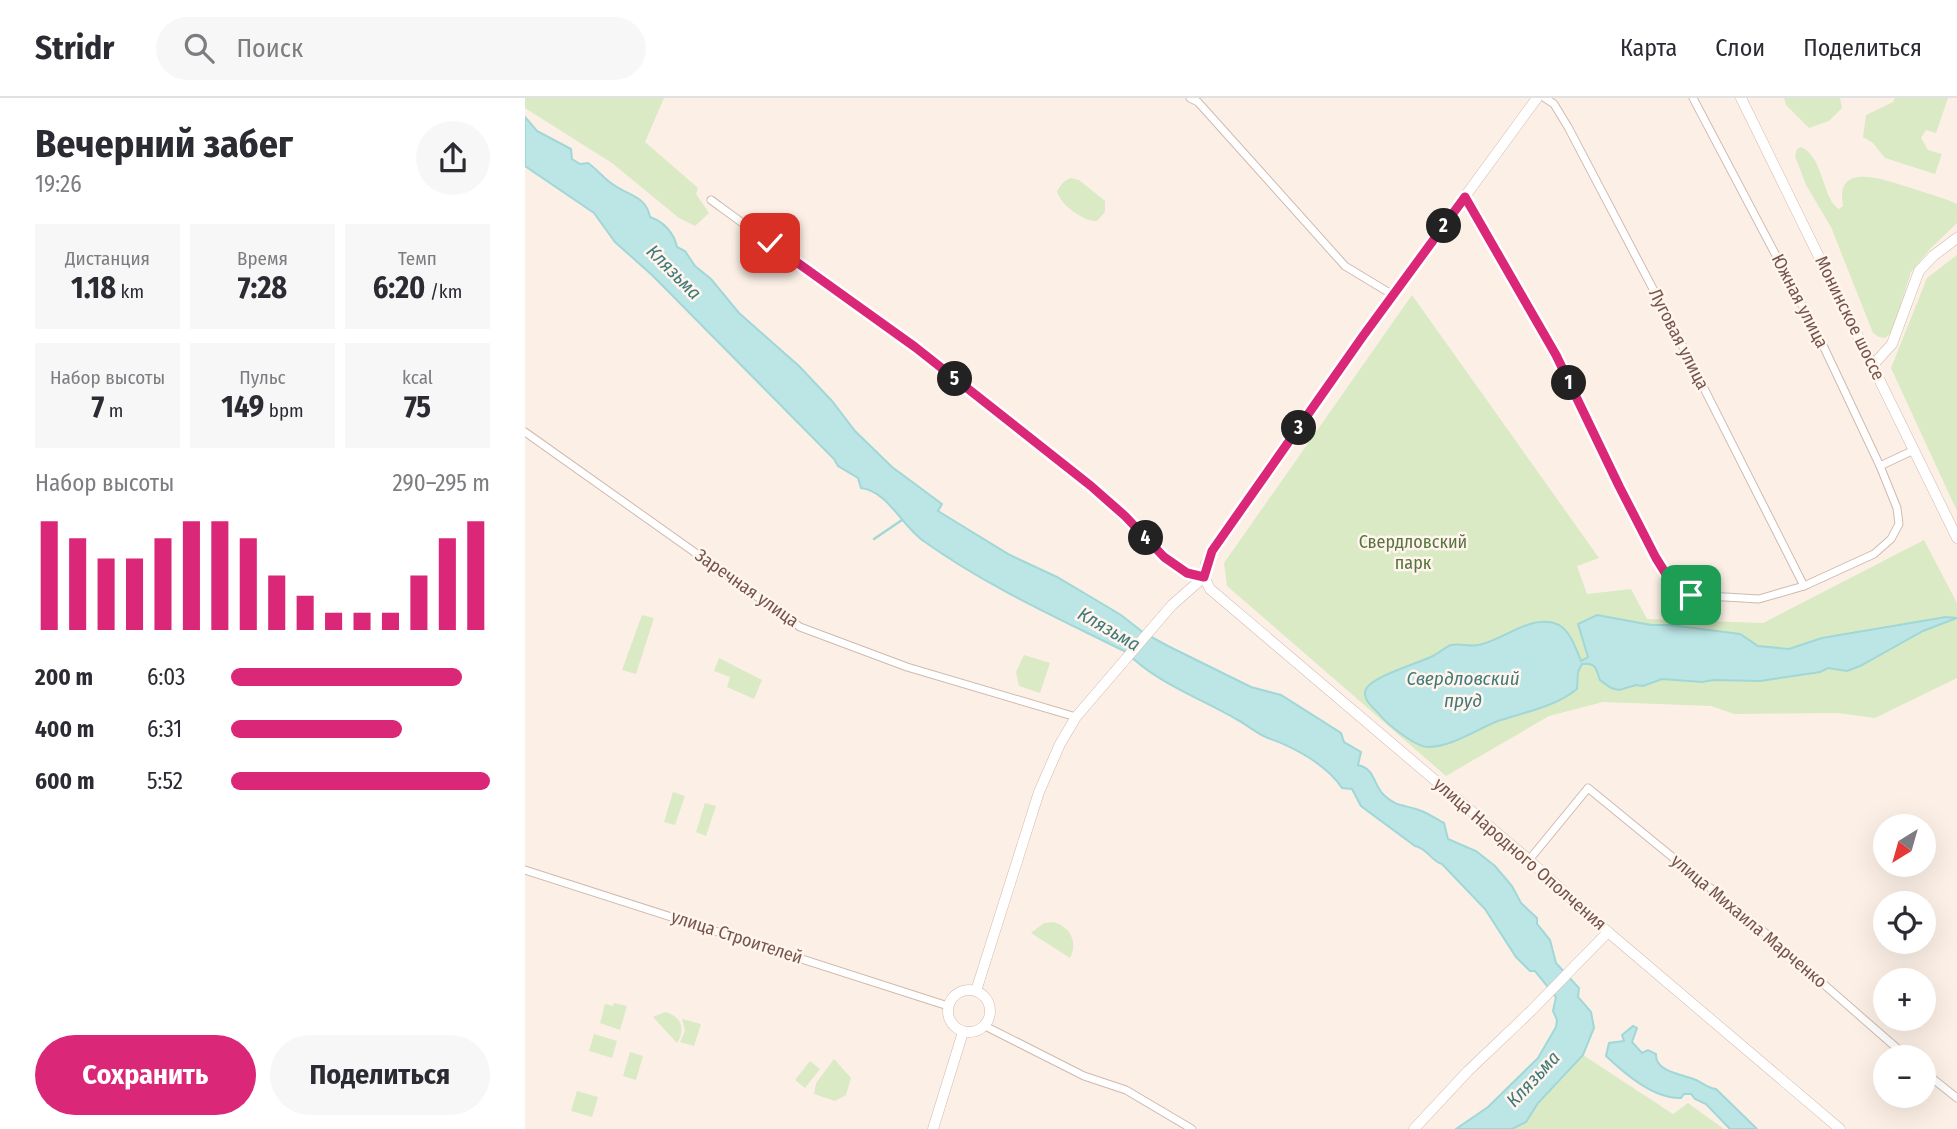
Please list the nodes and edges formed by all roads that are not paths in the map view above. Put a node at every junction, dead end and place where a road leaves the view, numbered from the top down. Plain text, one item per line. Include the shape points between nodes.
1 (1189, 98) edge
2 (1537, 98) edge
3 (1545, 98) edge
4 (1693, 98) edge
5 (1741, 98) edge
6 (1465, 197) junction
7 (712, 200) dead end
8 (1957, 238) edge
9 (1394, 295) junction
10 (1874, 365) junction
11 (525, 432) edge
12 (1915, 450) junction
13 (1880, 466) junction
14 (1957, 538) edge
15 (1204, 577) junction
16 (1804, 586) junction
17 (1076, 717) junction
18 (1529, 860) junction
19 (525, 870) edge
20 (1608, 932) junction
21 (977, 991) junction
22 (948, 1006) junction
23 (985, 1026) junction
24 (963, 1032) junction
25 (1893, 1045) edge
26 (1936, 1081) edge
27 (1957, 1098) edge
28 (933, 1129) edge
29 (1192, 1129) edge
30 (1414, 1129) edge
31 (1840, 1129) edge

1 - 9 street via 1198,102 1345,266
2 - 6 street
3 - 16 street, Луговая улица via 1554,104 1575,139
4 - 13 street, Южная улица via 1820,339
5 - 10 street, Монинское шоссе
6 - 9 street
6 - 16 street via 1556,355 1625,498 1676,590 1759,599
7 - 15 street via 915,347 1125,516 1164,557 1187,573
8 - 10 street via 1919,271 1892,344
9 - 15 street via 1212,551
10 - 12 street, Монинское шоссе
11 - 17 street, Заречная улица via 800,627 907,667
12 - 13 street
12 - 14 street, Монинское шоссе
13 - 16 street, Южная улица via 1897,508 1899,524 1891,539 1874,554
15 - 17 street via 1172,606
15 - 18 street, улица Народного Ополчения via 1210,589
17 - 21 street via 1039,792
18 - 20 street, улица Народного Ополчения
18 - 25 street, улица Михаила Марченко via 1588,788 1765,932
19 - 22 street, улица Строителей
20 - 30 street
20 - 31 street, улица Народного Ополчения
21 - 22 street via 963,991
21 - 23 street via 991,1010
22 - 24 street via 949,1019
23 - 24 street
23 - 29 street via 1084,1076 1126,1090
24 - 28 street
26 - 27 street

